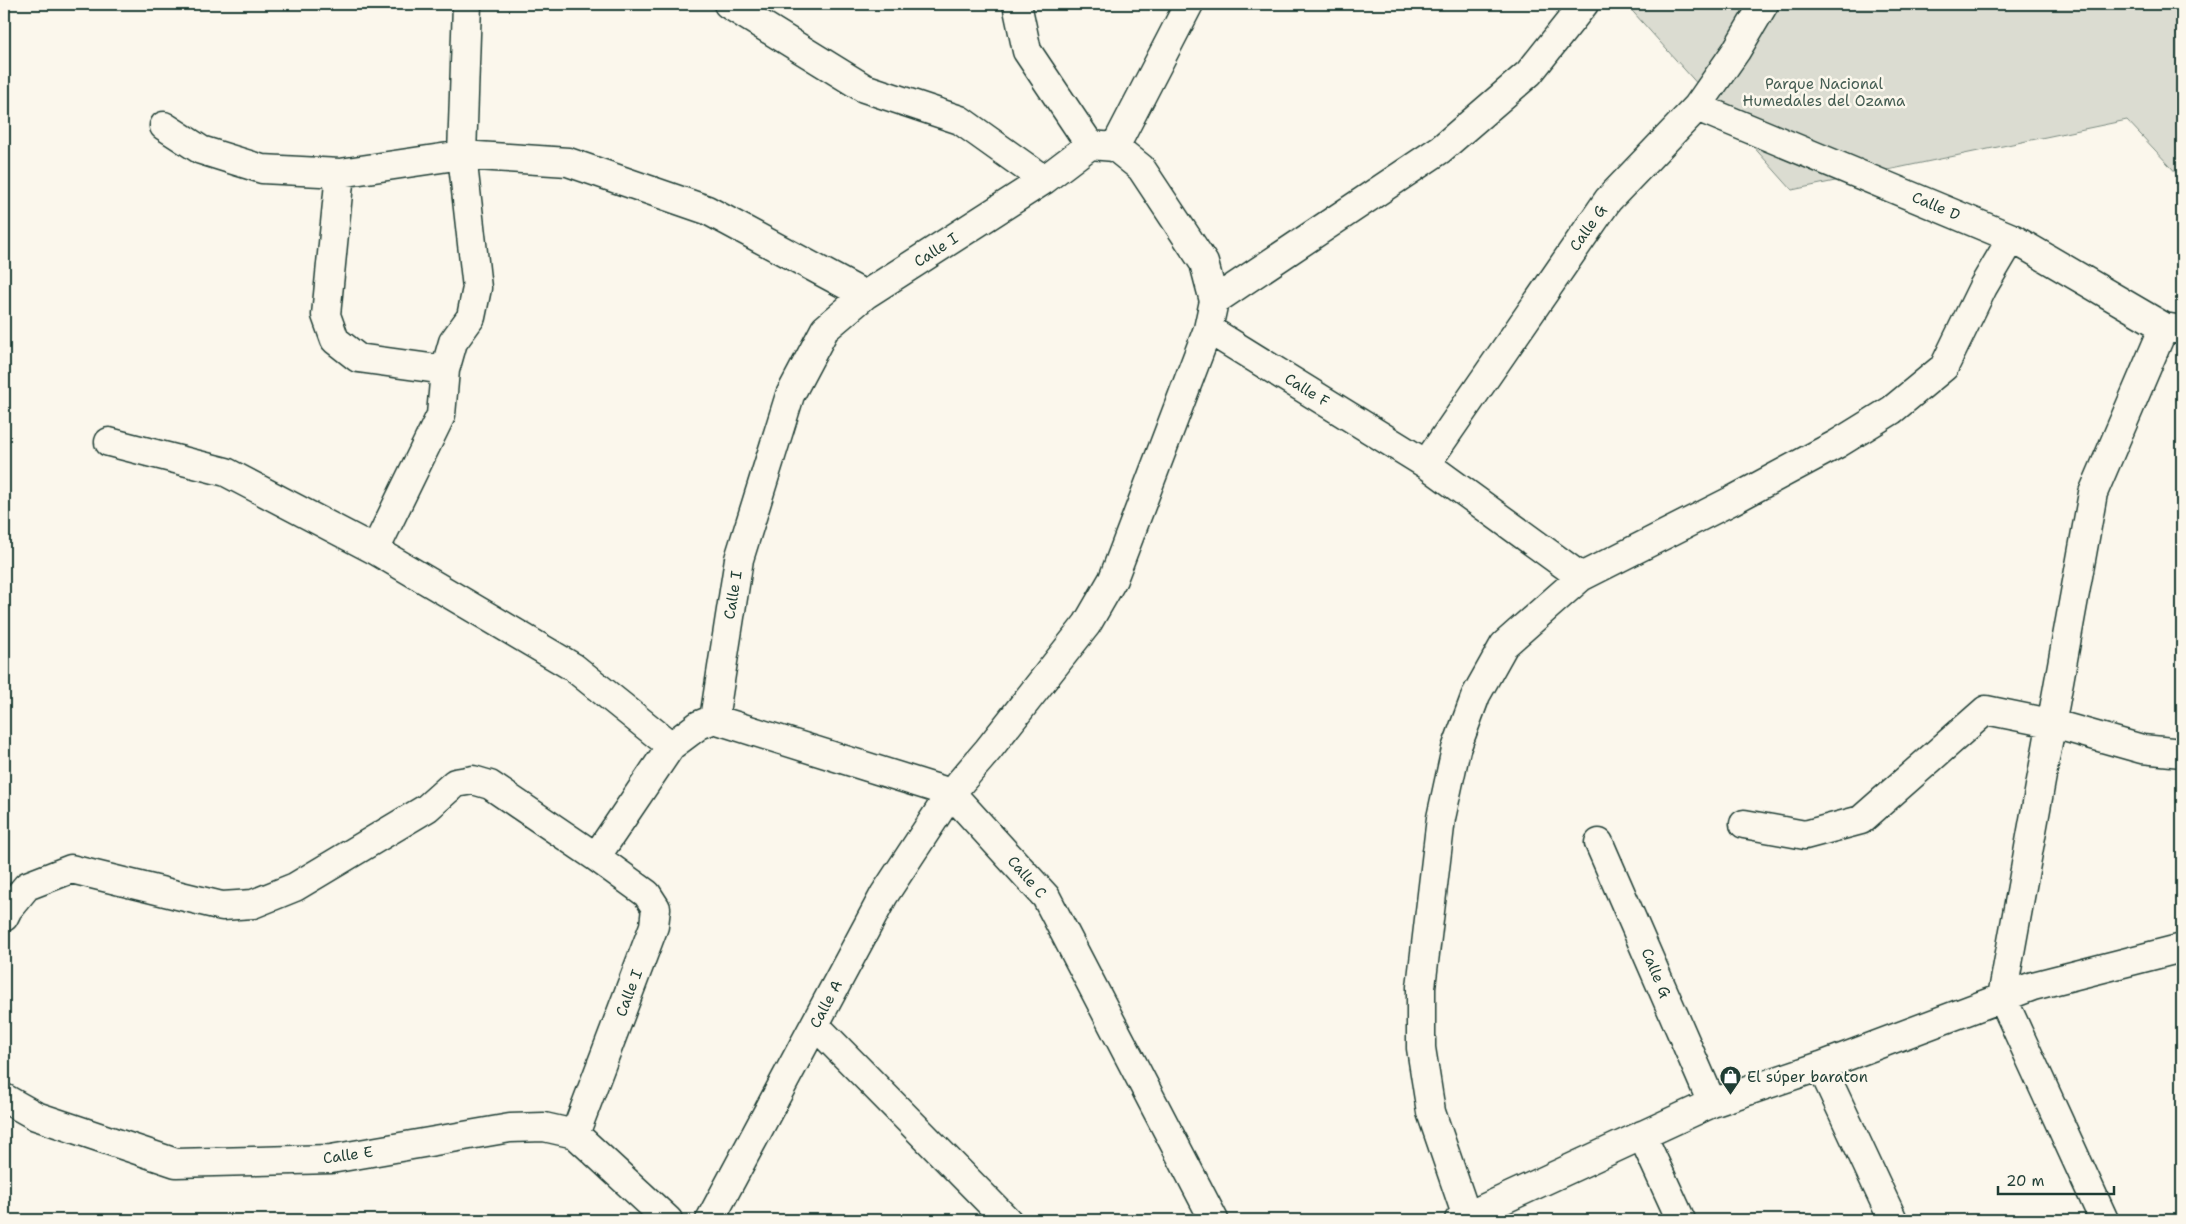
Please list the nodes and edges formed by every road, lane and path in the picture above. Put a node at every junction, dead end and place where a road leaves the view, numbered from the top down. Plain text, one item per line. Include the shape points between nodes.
1 (468, 4) edge
2 (728, 4) edge
3 (1017, 4) edge
4 (1189, 4) edge
5 (1584, 4) edge
6 (1764, 4) edge
7 (1696, 107) junction
8 (164, 126) dead end
9 (1102, 146) junction
10 (462, 155) junction
11 (340, 173) junction
12 (1044, 180) junction
13 (2012, 238) junction
14 (865, 295) junction
15 (1214, 301) junction
16 (1208, 329) junction
17 (2173, 329) edge
18 (445, 370) junction
19 (110, 442) dead end
20 (1426, 464) junction
21 (374, 550) junction
22 (1581, 577) junction
23 (714, 719) junction
24 (2050, 724) junction
25 (671, 746) junction
26 (2182, 753) edge
27 (951, 793) junction
28 (1744, 824) dead end
29 (1599, 843) dead end
30 (596, 857) junction
31 (4, 917) edge
32 (2182, 948) edge
33 (2002, 997) junction
34 (815, 1025) junction
35 (1821, 1066) junction
36 (4, 1098) edge
37 (1712, 1103) junction
38 (575, 1134) junction
39 (1642, 1135) junction
40 (1464, 1219) edge
41 (668, 1220) edge
42 (710, 1220) edge
43 (1007, 1220) edge
44 (1214, 1220) edge
45 (1681, 1220) edge
46 (1893, 1220) edge
47 (2104, 1220) edge

1 - 10 street
2 - 12 street via 864,88 960,120
3 - 9 street via 1027,51
4 - 9 street
5 - 15 street via 1529,73 1441,148
6 - 7 street, Calle G via 1736,51
7 - 13 street, Calle D
7 - 20 street, Calle G via 1608,200
8 - 11 street via 202,150 262,169
9 - 12 street, Calle I
9 - 15 street via 1141,168 1204,263
10 - 11 street
10 - 14 street via 568,162 707,210
10 - 18 street via 477,288 472,317 453,342
11 - 18 street via 326,315 335,340 358,358
12 - 14 street, Calle I
13 - 17 street, Calle D
13 - 22 street via 1983,287 1944,367 1892,410 1731,502
14 - 23 street, Calle I via 825,328 790,395 739,559
15 - 16 street
16 - 20 street, Calle F
16 - 27 street, Calle A via 1113,579 1087,624
17 - 24 street via 2093,493
18 - 21 street via 441,414
19 - 21 street via 226,472
20 - 22 street, Calle F
21 - 25 street via 573,667
22 - 40 street via 1504,645 1476,695 1456,749 1441,818 1421,987 1421,1048 1431,1112
23 - 25 street via 699,725
23 - 27 street
24 - 26 street via 2142,749
24 - 28 street via 1986,710 1861,820 1805,835
24 - 33 street
25 - 30 street
27 - 34 street, Calle A via 884,895
27 - 44 street, Calle C via 1046,897
29 - 37 street, Calle G
30 - 31 street, Calle I via 490,785 473,780 455,783 427,808 303,882 254,904 222,906 71,868 27,886
30 - 38 street, Calle I via 647,894 656,908 654,926
32 - 33 street
33 - 35 street
33 - 47 street
34 - 42 street, Calle A
34 - 43 street
35 - 37 street
35 - 46 street
36 - 38 street, Calle E via 36,1116 176,1163 331,1160 510,1128 544,1127
37 - 39 street
38 - 41 street
39 - 40 street
39 - 45 street

